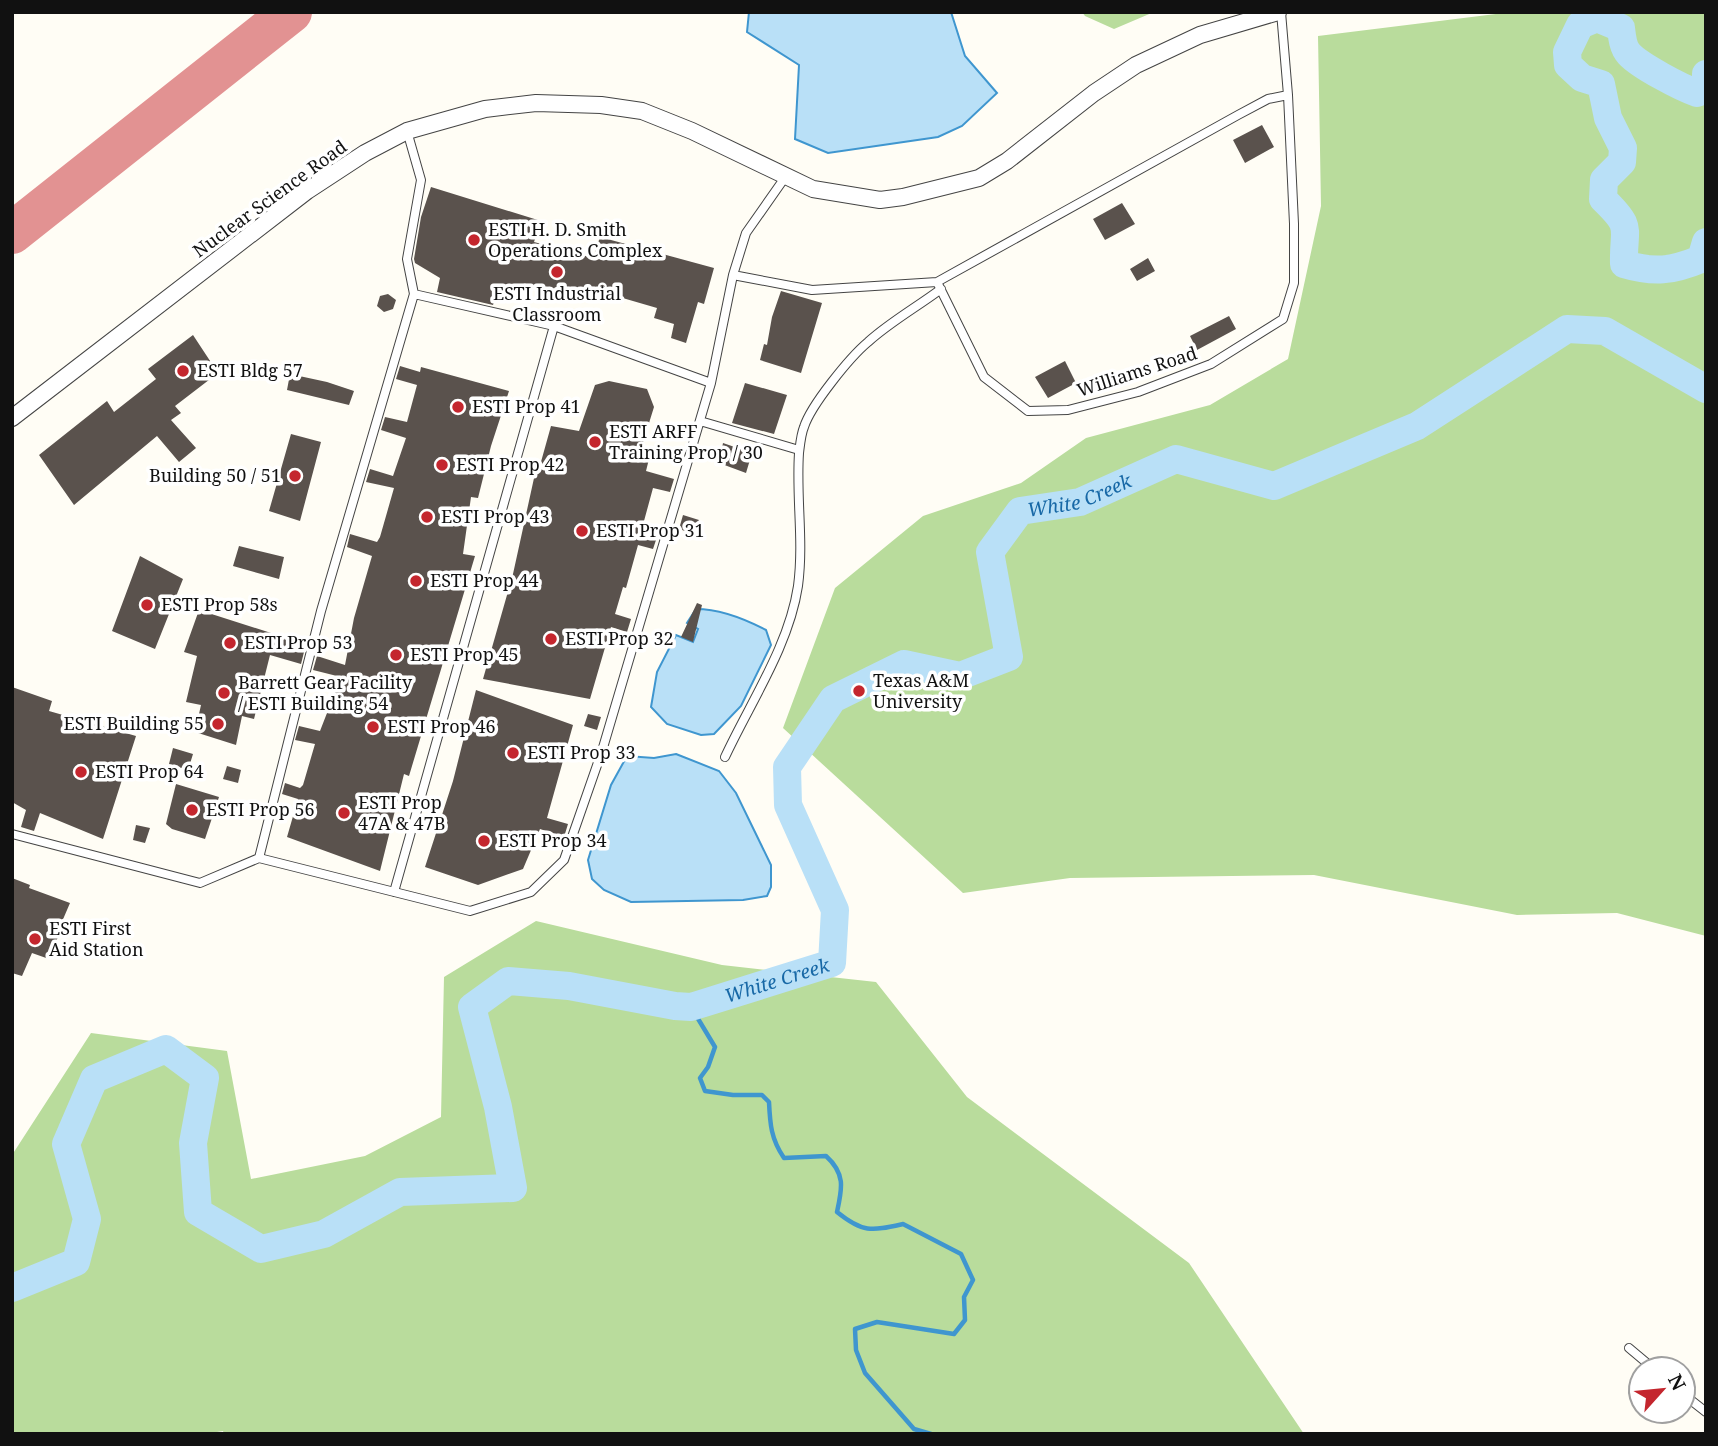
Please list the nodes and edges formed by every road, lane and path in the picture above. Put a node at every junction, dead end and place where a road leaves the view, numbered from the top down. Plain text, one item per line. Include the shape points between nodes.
1 (1279, 12) edge
2 (1288, 95) junction
3 (407, 131) junction
4 (786, 176) junction
5 (733, 275) junction
6 (939, 285) junction
7 (414, 294) junction
8 (554, 326) junction
9 (712, 383) junction
10 (12, 418) edge
11 (700, 421) junction
12 (799, 450) junction
13 (724, 757) dead end
14 (12, 834) edge
15 (259, 858) junction
16 (394, 892) junction
17 (1629, 1348) dead end
18 (1637, 1355) edge

1 - 2 lane, Williams Road
1 - 4 street, Nuclear Science Road via 1200,35 1136,65 979,178 880,200 813,189
2 - 6 lane via 1268,99 1238,115
2 - 6 lane, Williams Road via 1294,283 1283,319 1211,364 1138,392 1080,407 1028,411 984,377
3 - 4 street, Nuclear Science Road via 485,109 536,103 601,105 642,111
3 - 7 lane via 421,180 407,259
3 - 10 street, Nuclear Science Road via 307,191
4 - 5 lane via 746,233
5 - 6 lane via 812,290
5 - 9 lane
6 - 12 lane via 867,342 841,370 804,426
7 - 8 lane
7 - 15 lane via 321,611
8 - 9 lane
8 - 16 lane
9 - 11 lane
11 - 12 lane
11 - 16 lane via 605,742 564,860 531,892 470,911
12 - 13 lane via 802,532 791,615 761,687
14 - 15 lane via 200,883
15 - 16 lane
17 - 18 lane

